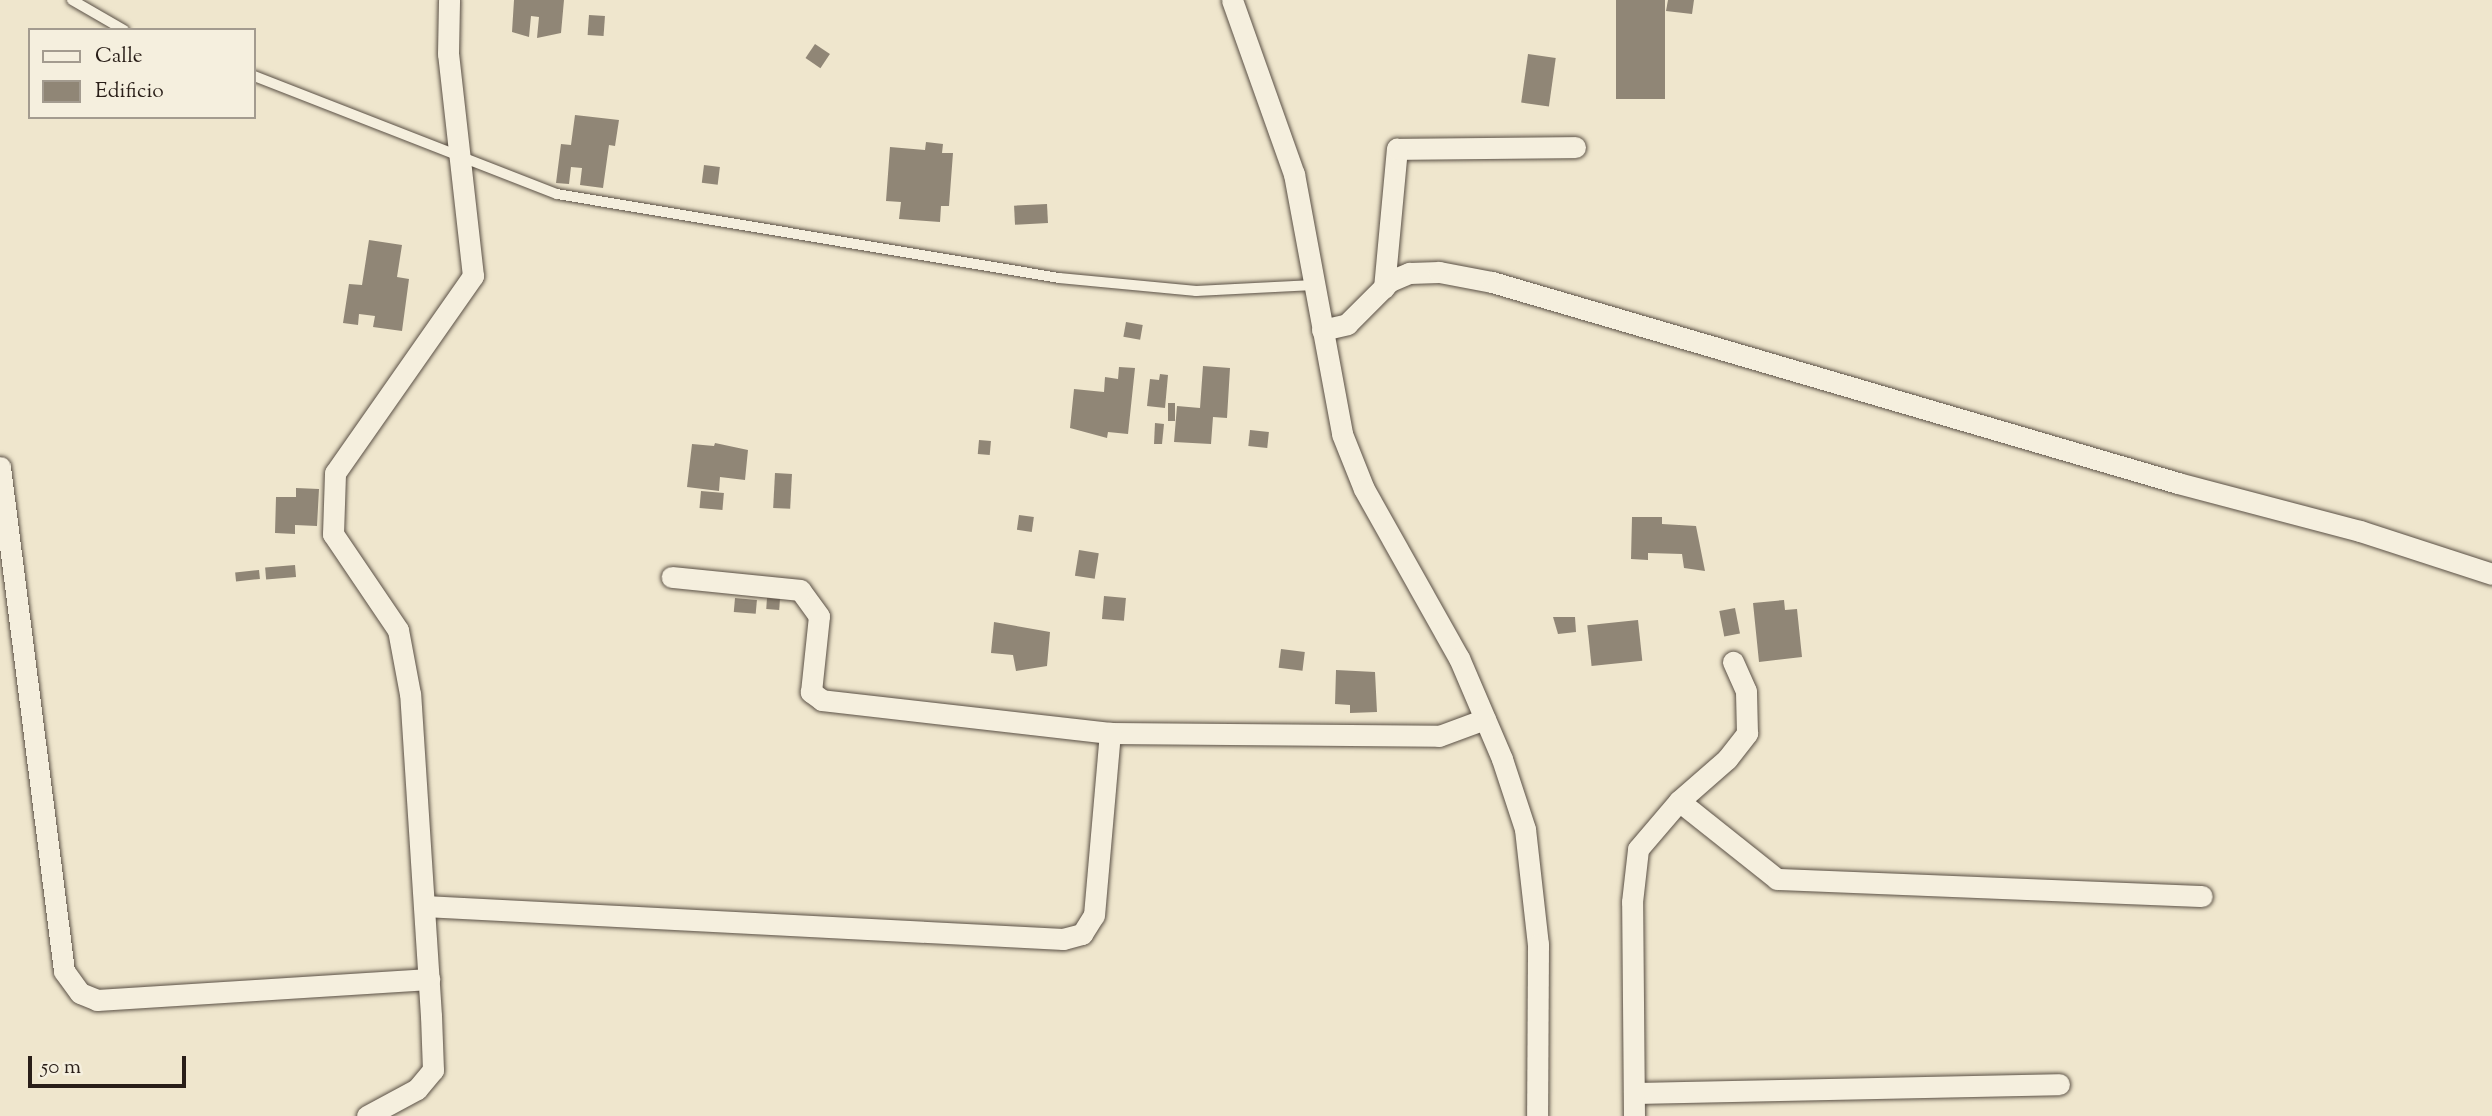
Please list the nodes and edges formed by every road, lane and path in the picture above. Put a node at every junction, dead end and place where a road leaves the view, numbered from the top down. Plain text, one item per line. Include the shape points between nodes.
1 (72, 0) edge
2 (449, 0) edge
3 (1232, 0) edge
4 (121, 28) edge
5 (256, 77) edge
6 (1575, 147) dead end
7 (457, 154) junction
8 (1314, 285) junction
9 (1384, 288) junction
10 (1322, 330) junction
11 (0, 467) edge
12 (2492, 574) edge
13 (672, 577) dead end
14 (1733, 662) dead end
15 (1485, 719) junction
16 (1110, 733) junction
17 (1679, 801) junction
18 (2202, 896) dead end
19 (424, 906) junction
20 (429, 979) junction
21 (2059, 1084) dead end
22 (1634, 1093) junction
23 (367, 1116) edge
24 (1537, 1116) edge
25 (1634, 1116) edge

1 - 4 lane
2 - 7 street
3 - 8 street via 1294,174
5 - 7 lane
6 - 9 street via 1398,149
7 - 8 lane via 557,194 1059,278 1196,291
7 - 19 street via 473,276 335,473 333,534 398,629 410,694
8 - 10 street
9 - 10 street via 1347,324
9 - 12 street via 1409,273 1439,272 1558,299
10 - 15 street via 1342,434 1364,489 1459,658
11 - 20 street via 64,971 79,993 97,1000
13 - 16 street via 800,590 819,616 811,692 822,700
14 - 17 street via 1746,691 1747,733 1727,760
15 - 16 street via 1439,736
15 - 24 street via 1525,829 1538,944
16 - 19 street via 1094,915 1082,934 1063,939
17 - 18 street via 1777,879
17 - 22 street via 1638,849 1632,902
19 - 20 street
20 - 23 street via 433,1070 417,1089
21 - 22 street
22 - 25 street

